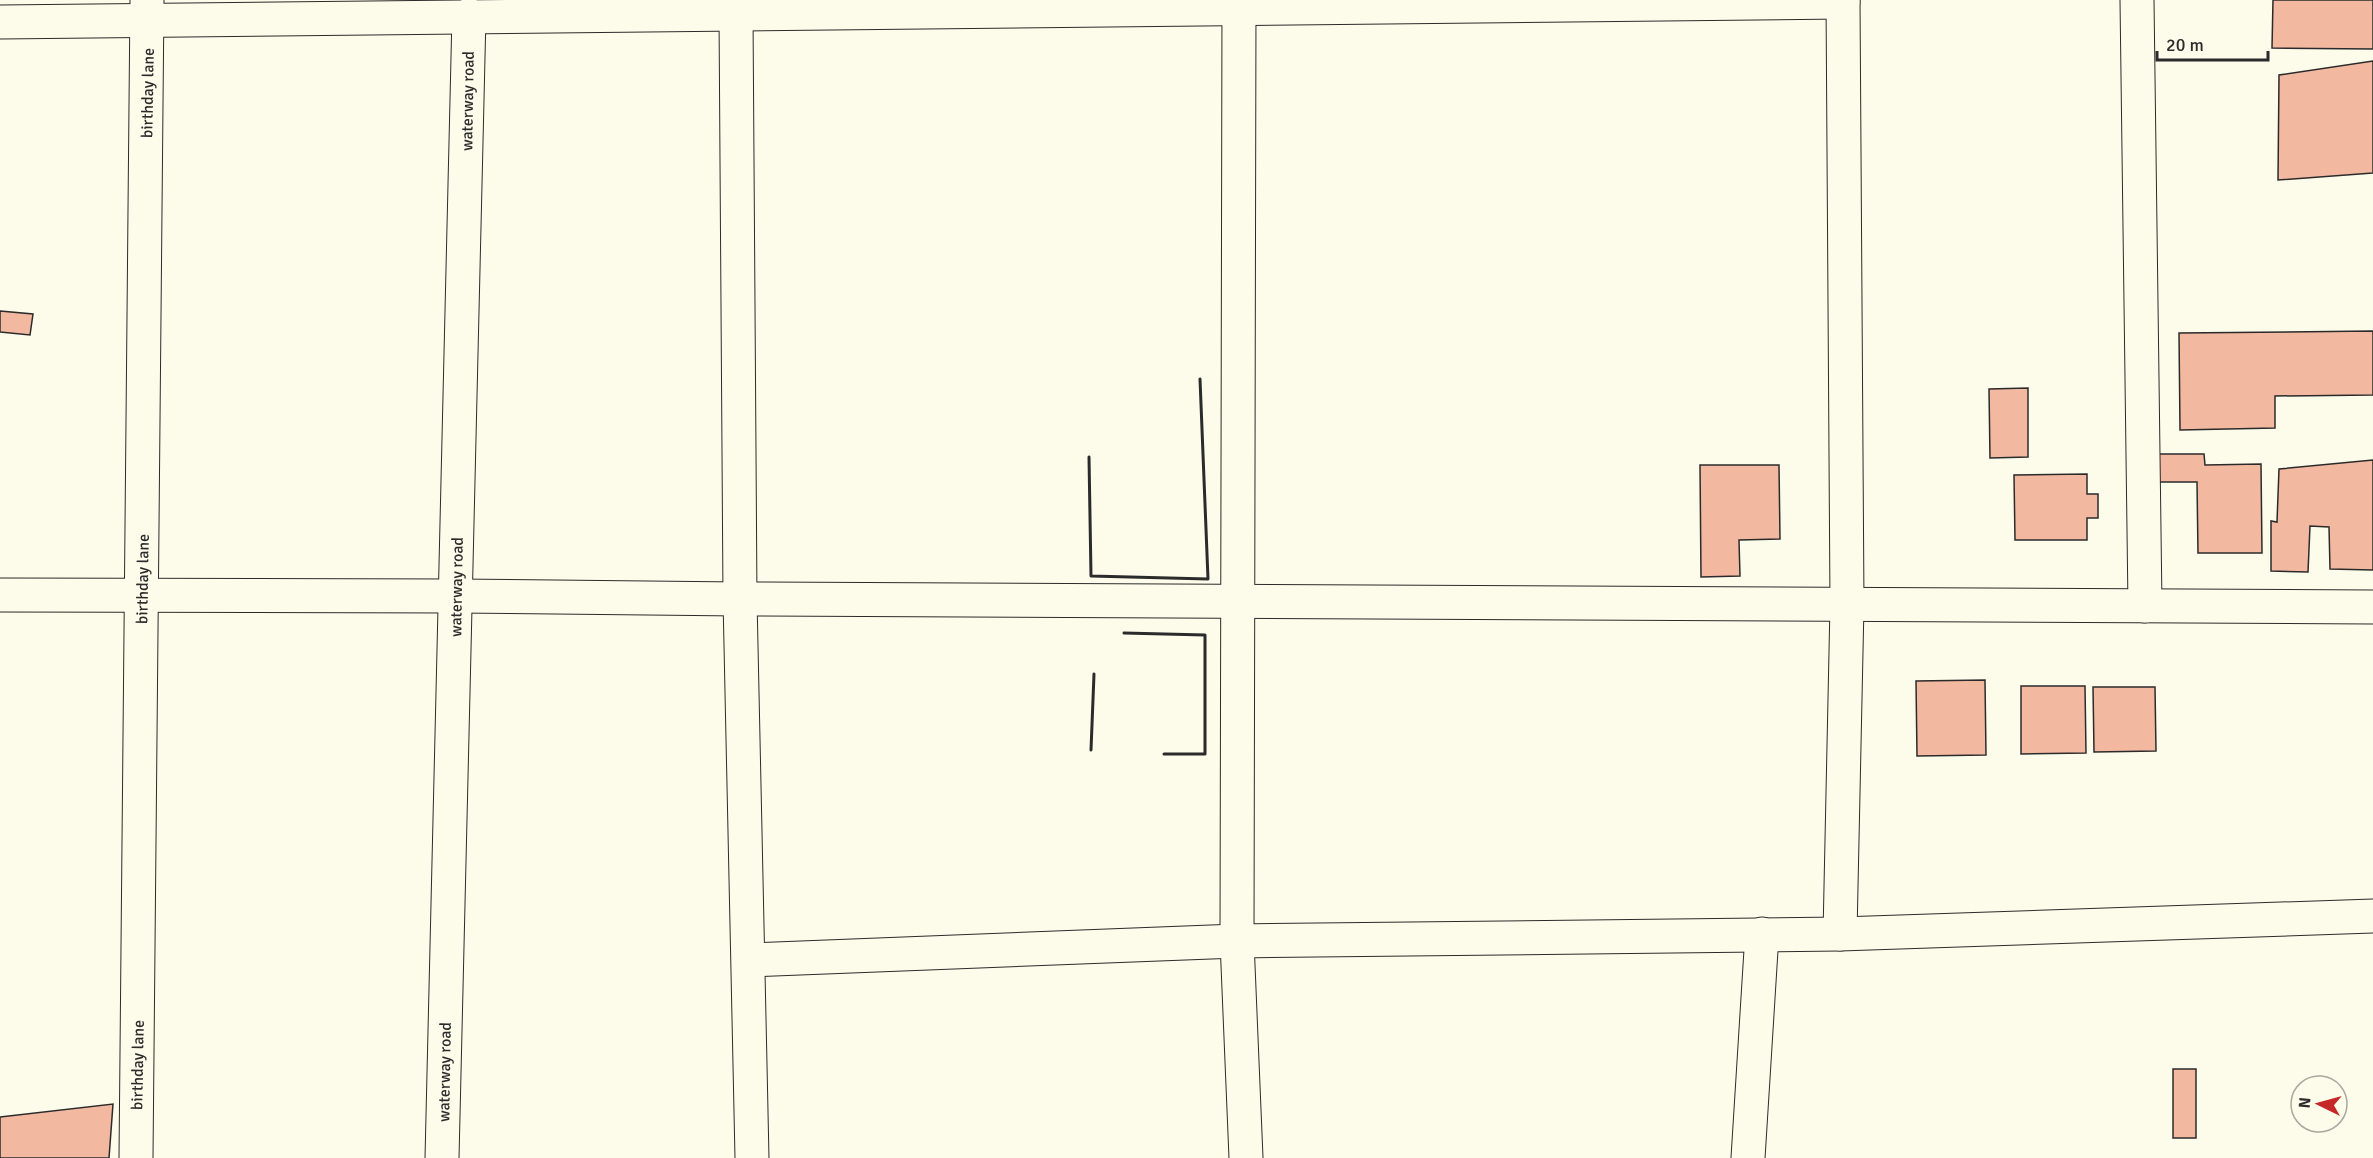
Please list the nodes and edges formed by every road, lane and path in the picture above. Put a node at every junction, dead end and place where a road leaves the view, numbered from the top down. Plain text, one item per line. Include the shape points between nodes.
1 (2137, 0) edge
2 (1843, 1) edge
3 (1239, 4) edge
4 (147, 10) edge
5 (736, 14) junction
6 (469, 15) junction
7 (0, 22) edge
8 (0, 596) edge
9 (142, 596) junction
10 (456, 596) junction
11 (740, 599) junction
12 (1238, 601) junction
13 (1847, 605) junction
14 (2145, 606) junction
15 (2373, 607) edge
16 (2373, 916) edge
17 (1762, 934) junction
18 (1839, 934) junction
19 (1238, 941) junction
20 (749, 960) junction
21 (136, 1158) edge
22 (442, 1158) edge
23 (752, 1158) edge
24 (1246, 1158) edge
25 (1748, 1158) edge

1 - 14 street
2 - 3 street
2 - 13 street
3 - 5 street
3 - 12 street
4 - 6 street
4 - 7 street
4 - 9 street, birthday lane
5 - 6 street
5 - 11 street
6 - 10 street, waterway road
8 - 9 street
9 - 10 street
9 - 21 street, birthday lane
10 - 11 street
10 - 22 street, waterway road
11 - 12 street
11 - 20 street
12 - 13 street
12 - 19 street
13 - 14 street
13 - 18 street
14 - 15 street
16 - 18 street
17 - 18 street
17 - 19 street
17 - 25 street
19 - 20 street
19 - 24 street
20 - 23 street

